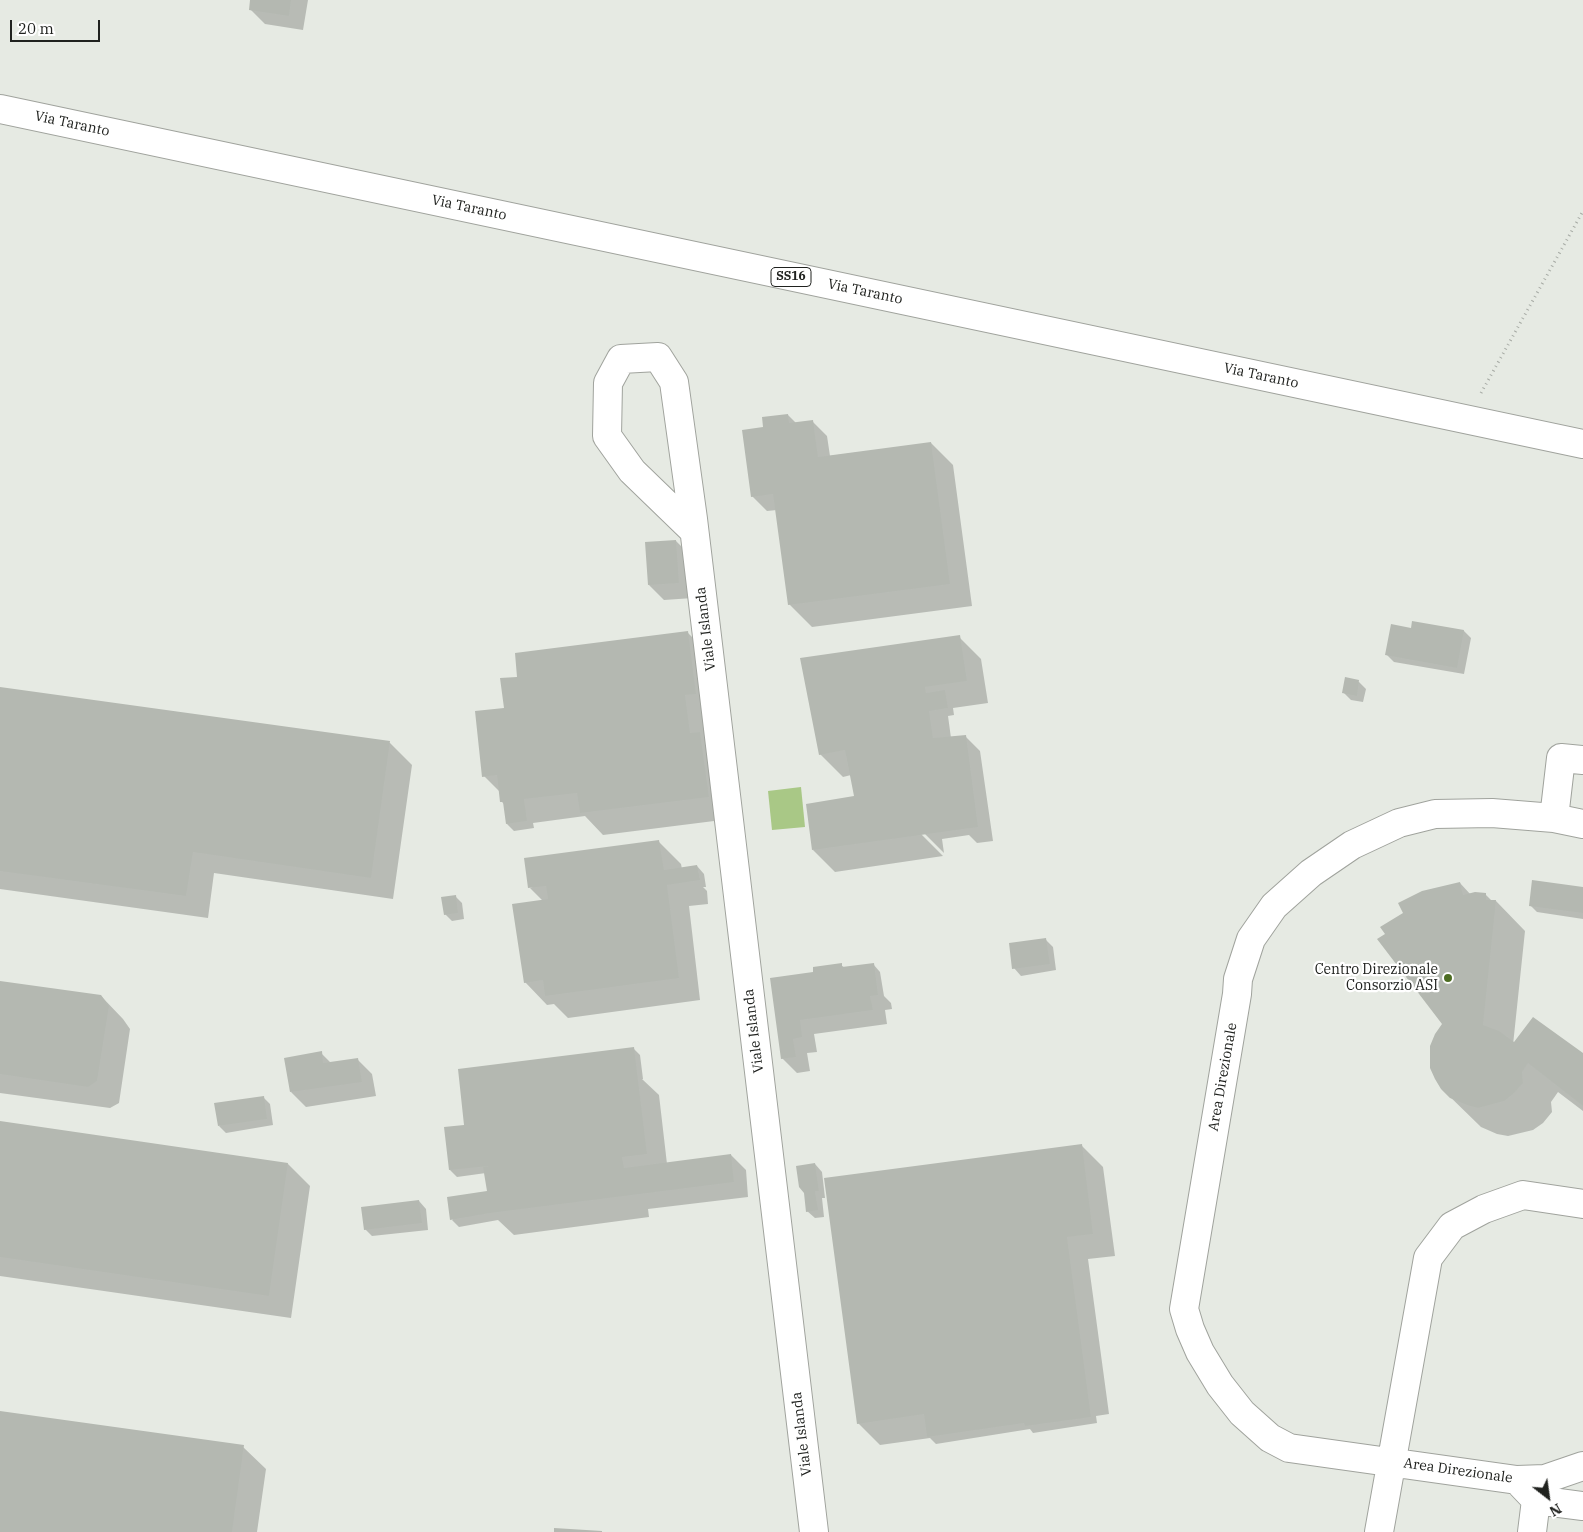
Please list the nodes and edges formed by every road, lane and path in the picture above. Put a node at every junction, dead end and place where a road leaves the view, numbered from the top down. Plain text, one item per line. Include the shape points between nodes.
1 (0, 109) edge
2 (1583, 211) edge
3 (1466, 420) junction
4 (1583, 444) edge
5 (694, 531) junction
6 (1583, 760) edge
7 (1554, 818) junction
8 (1583, 824) edge
9 (1583, 1204) edge
10 (1392, 1462) junction
11 (1583, 1466) edge
12 (1517, 1480) junction
13 (1536, 1500) junction
14 (1583, 1506) edge
15 (814, 1532) edge
16 (1379, 1532) edge
17 (1532, 1532) edge

1 - 3 street, Via Taranto / SS16
2 - 3 path
3 - 4 street, Via Taranto / SS16
5 - 5 street, Viale Islanda via 674,382 658,357 620,359 608,383 607,436 632,471
5 - 15 street, Viale Islanda
6 - 7 street via 1561,758
7 - 8 street, Area Direzionale
7 - 10 street, Area Direzionale via 1492,813 1435,814 1399,824 1352,845 1311,873 1274,906 1251,939 1238,979 1184,1309 1190,1329 1220,1385 1242,1413 1270,1438 1289,1448
9 - 10 street, Area Direzionale via 1523,1195 1484,1209 1452,1226 1428,1258
10 - 12 street, Area Direzionale
10 - 16 street, Area Direzionale
11 - 12 street, Area Direzionale via 1545,1479
12 - 13 street
13 - 14 street
13 - 17 street

